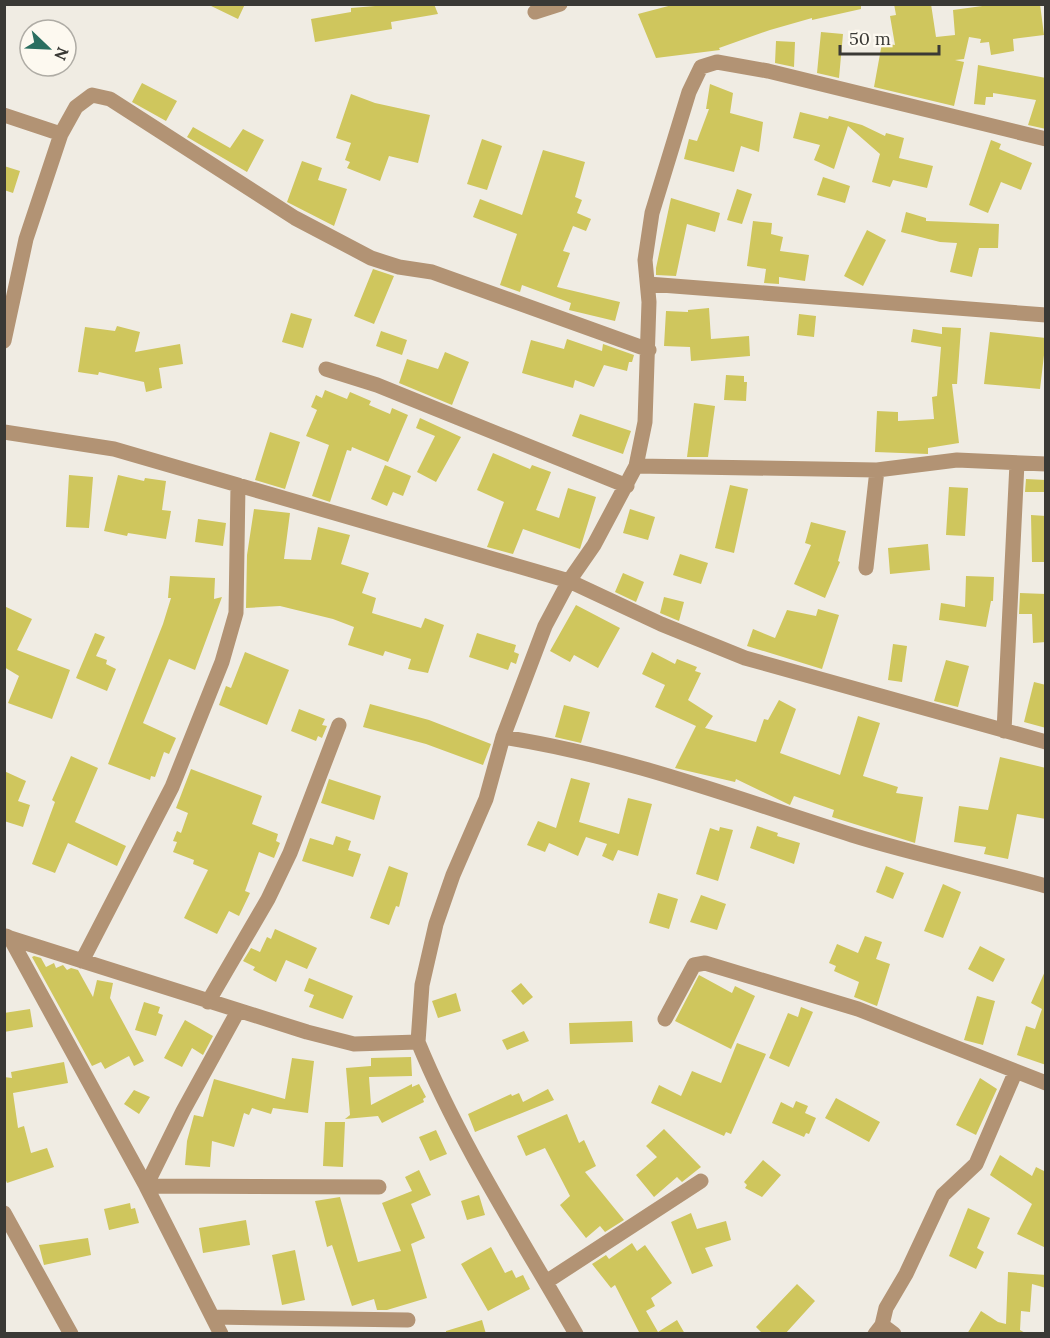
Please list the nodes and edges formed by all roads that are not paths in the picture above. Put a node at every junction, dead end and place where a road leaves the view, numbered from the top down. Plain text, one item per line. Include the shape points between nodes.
1 (560, 4) edge
2 (535, 12) dead end
3 (4, 115) edge
4 (61, 134) junction
5 (1046, 139) edge
6 (11, 273) edge
7 (648, 284) junction
8 (1046, 315) edge
9 (4, 341) edge
10 (649, 350) junction
11 (326, 369) dead end
12 (4, 432) edge
13 (1017, 463) junction
14 (1046, 464) edge
15 (636, 466) junction
16 (877, 470) junction
17 (238, 485) junction
18 (627, 486) junction
19 (866, 568) dead end
20 (569, 581) junction
21 (339, 725) dead end
22 (1004, 731) junction
23 (503, 737) junction
24 (1046, 742) edge
25 (1046, 886) edge
26 (7, 936) edge
27 (82, 961) junction
28 (208, 1002) junction
29 (238, 1011) junction
30 (665, 1019) dead end
31 (418, 1042) junction
32 (1015, 1073) junction
33 (1046, 1083) edge
34 (701, 1181) dead end
35 (146, 1186) junction
36 (379, 1187) dead end
37 (4, 1213) edge
38 (546, 1282) junction
39 (213, 1317) junction
40 (408, 1320) dead end
41 (884, 1331) edge
42 (71, 1334) edge
43 (221, 1334) edge
44 (576, 1334) edge

1 - 2 street
3 - 4 street
4 - 6 street
4 - 10 street via 76,106 92,95 110,99 295,218 371,258 432,272
5 - 7 street via 768,71 717,62 705,64 689,92 652,213 645,260
6 - 9 street
7 - 8 street
7 - 10 street
10 - 15 street via 645,422
11 - 18 street
12 - 17 street via 114,449
13 - 14 street
13 - 16 street via 957,460
13 - 22 street
15 - 16 street
15 - 18 street
16 - 19 street
17 - 20 street
17 - 27 street via 236,613 222,662 172,787
18 - 20 street
20 - 22 street via 745,658
20 - 23 street via 545,626
21 - 28 street via 290,853
22 - 24 street
23 - 25 street via 602,756 735,794 854,835
23 - 31 street via 486,799 436,924 422,985
26 - 27 street
26 - 35 street
27 - 28 street
28 - 29 street
29 - 31 street via 354,1044
29 - 35 street
30 - 32 street via 694,965 705,963 858,1009
31 - 38 street via 494,1196
32 - 33 street
32 - 41 street via 976,1164 943,1195 886,1308
34 - 38 street
35 - 36 street
35 - 39 street
37 - 42 street
38 - 44 street
39 - 40 street
39 - 43 street

